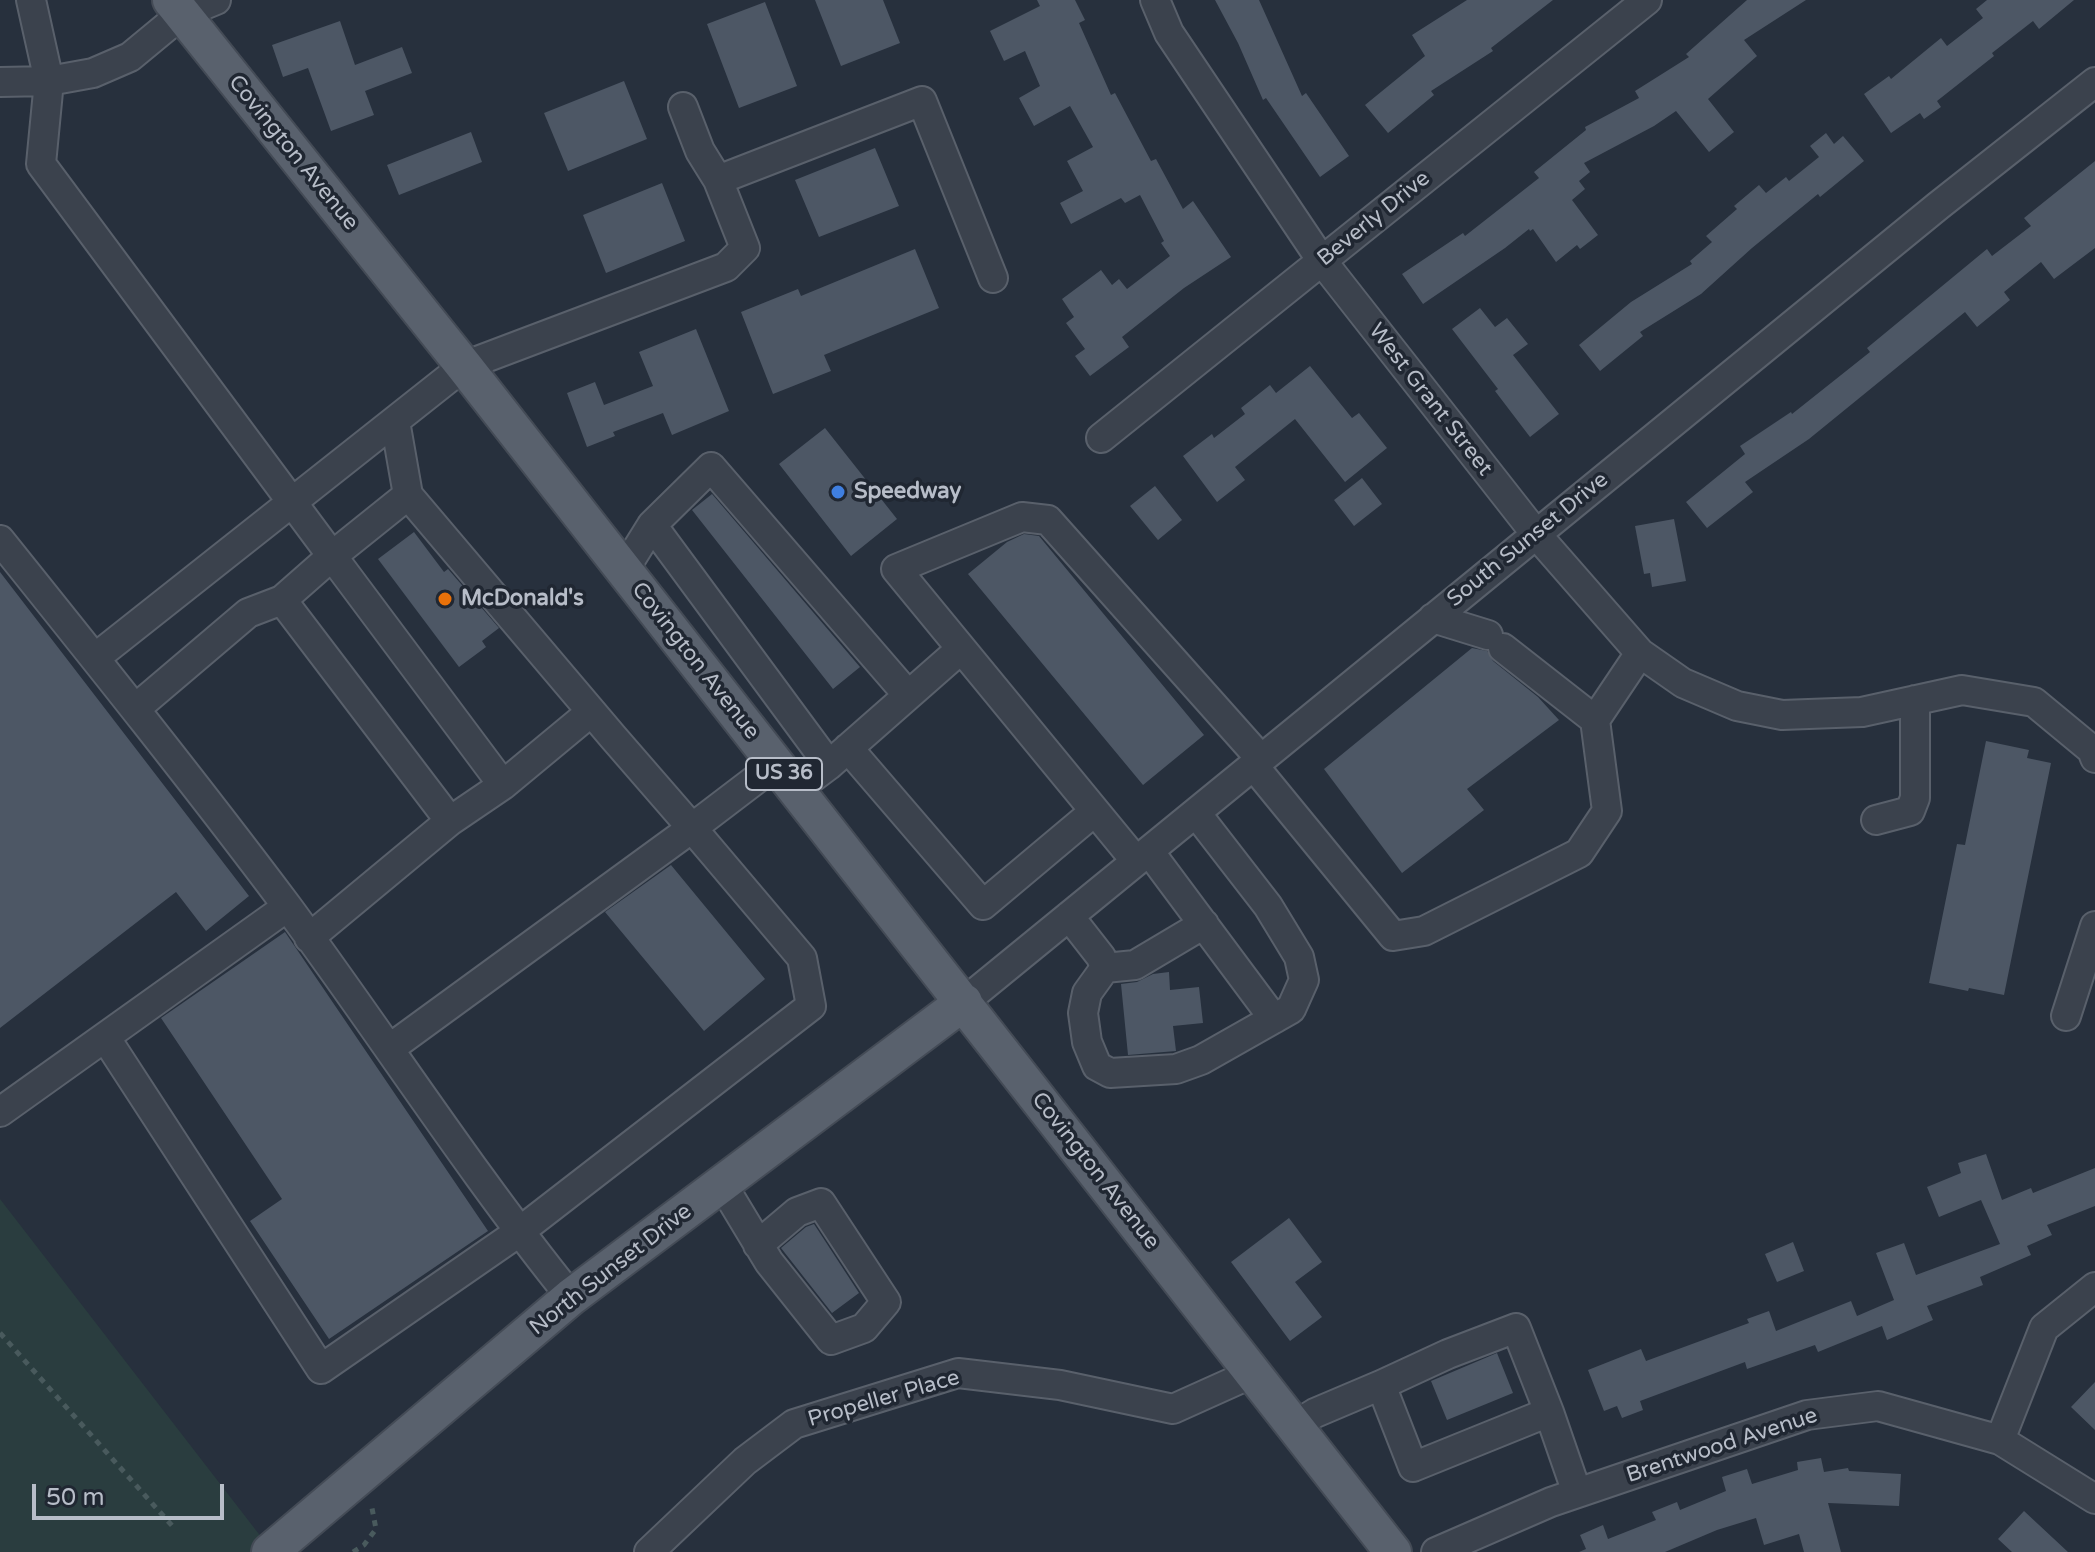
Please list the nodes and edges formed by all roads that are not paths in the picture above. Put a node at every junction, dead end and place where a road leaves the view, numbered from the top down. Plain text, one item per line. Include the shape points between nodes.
1 (31, 0) edge
2 (216, 0) edge
3 (1155, 0) edge
4 (1640, 2) edge
5 (176, 7) edge
6 (49, 81) junction
7 (0, 82) edge
8 (2095, 82) edge
9 (683, 107) dead end
10 (718, 180) junction
11 (1322, 261) junction
12 (993, 278) dead end
13 (464, 366) junction
14 (395, 421) junction
15 (1101, 438) dead end
16 (408, 495) junction
17 (292, 502) junction
18 (652, 525) junction
19 (1536, 534) junction
20 (0, 540) edge
21 (332, 556) junction
22 (624, 570) junction
23 (282, 600) junction
24 (1433, 618) junction
25 (961, 649) junction
26 (1640, 653) junction
27 (95, 658) junction
28 (908, 695) junction
29 (1915, 700) junction
30 (135, 709) junction
31 (591, 712) junction
32 (1595, 720) junction
33 (838, 756) junction
34 (2095, 758) edge
35 (1257, 762) junction
36 (786, 776) junction
37 (503, 785) junction
38 (1095, 811) junction
39 (1196, 813) junction
40 (1876, 820) dead end
41 (450, 821) junction
42 (692, 828) junction
43 (1143, 856) junction
44 (287, 907) junction
45 (1069, 916) junction
46 (1204, 924) junction
47 (2095, 926) edge
48 (309, 938) junction
49 (1105, 968) junction
50 (964, 1002) junction
51 (2066, 1016) dead end
52 (1274, 1019) junction
53 (105, 1037) junction
54 (389, 1049) junction
55 (0, 1112) edge
56 (722, 1184) junction
57 (519, 1232) junction
58 (758, 1245) junction
59 (2095, 1287) edge
60 (571, 1297) junction
61 (1253, 1373) junction
62 (1381, 1385) junction
63 (1549, 1412) junction
64 (1294, 1426) junction
65 (2000, 1440) junction
66 (1577, 1493) junction
67 (2095, 1499) edge
68 (270, 1552) edge
69 (649, 1552) edge
70 (1393, 1552) edge
71 (1436, 1552) edge

1 - 6 street
2 - 5 street
3 - 11 street, West Grant Street via 1169,33
4 - 11 street, Beverly Drive
5 - 6 street via 130,57 93,73
5 - 13 main road, Covington Avenue / US 36
6 - 7 street
6 - 17 street via 41,164
8 - 19 street, South Sunset Drive
9 - 10 street
10 - 12 street via 922,101
10 - 13 street via 745,248 726,267
11 - 15 street, Beverly Drive
11 - 19 street, West Grant Street
13 - 14 street
13 - 22 main road, Covington Avenue / US 36
14 - 16 street
14 - 17 street
16 - 21 street
16 - 31 street
17 - 21 street
17 - 27 street
18 - 22 street
18 - 28 street via 711,467
18 - 33 street
19 - 24 street, South Sunset Drive
19 - 26 street, West Grant Street
20 - 27 street
21 - 23 street
21 - 37 street
22 - 36 main road, Covington Avenue / US 36
23 - 30 street via 248,613
23 - 41 street
24 - 32 street via 1496,642
24 - 35 street, South Sunset Drive
25 - 28 street
25 - 35 street via 896,569 1022,517 1048,520
25 - 38 street
26 - 29 street, West Grant Street via 1683,683 1737,706 1782,715 1862,712
26 - 32 street
27 - 30 street
28 - 33 street
29 - 34 street, West Grant Street via 1962,690 2034,702
29 - 40 street via 1915,798 1910,811
30 - 44 street
31 - 37 street
31 - 42 street
32 - 35 street via 1607,811 1579,853 1424,931 1393,936
33 - 36 street
33 - 38 street via 983,905
35 - 39 street, South Sunset Drive
36 - 42 street
36 - 50 main road, Covington Avenue / US 36
37 - 41 street
38 - 43 street
39 - 43 street, South Sunset Drive
39 - 52 street via 1268,906 1299,957 1304,980 1291,1009
41 - 48 street
42 - 54 street
42 - 57 street via 802,958 811,1006
43 - 45 street, South Sunset Drive
43 - 46 street
44 - 48 street
44 - 53 street
45 - 49 street
45 - 50 street, South Sunset Drive
46 - 49 street via 1135,965
46 - 52 street
47 - 51 street
48 - 54 street
49 - 52 street via 1087,993 1083,1013 1097,1066 1110,1073 1176,1069
50 - 56 main road, North Sunset Drive
50 - 61 main road, Covington Avenue / US 36
53 - 55 street
53 - 57 street via 321,1369
54 - 57 street
56 - 58 street
56 - 60 main road, North Sunset Drive
57 - 60 street
58 - 58 street via 797,1212 821,1203 886,1302 864,1328 831,1340
59 - 65 street via 2044,1328
60 - 68 main road, North Sunset Drive
61 - 64 main road, Covington Avenue / US 36
61 - 69 street, Propeller Place via 1173,1409 1060,1385 958,1373 794,1424 745,1461
62 - 63 street via 1413,1467
62 - 63 street via 1516,1328
62 - 64 street
63 - 66 street
64 - 70 main road, Covington Avenue / US 36
65 - 66 street, Brentwood Avenue via 1878,1406 1807,1415
65 - 67 street, Brentwood Avenue
66 - 71 street, Brentwood Avenue

